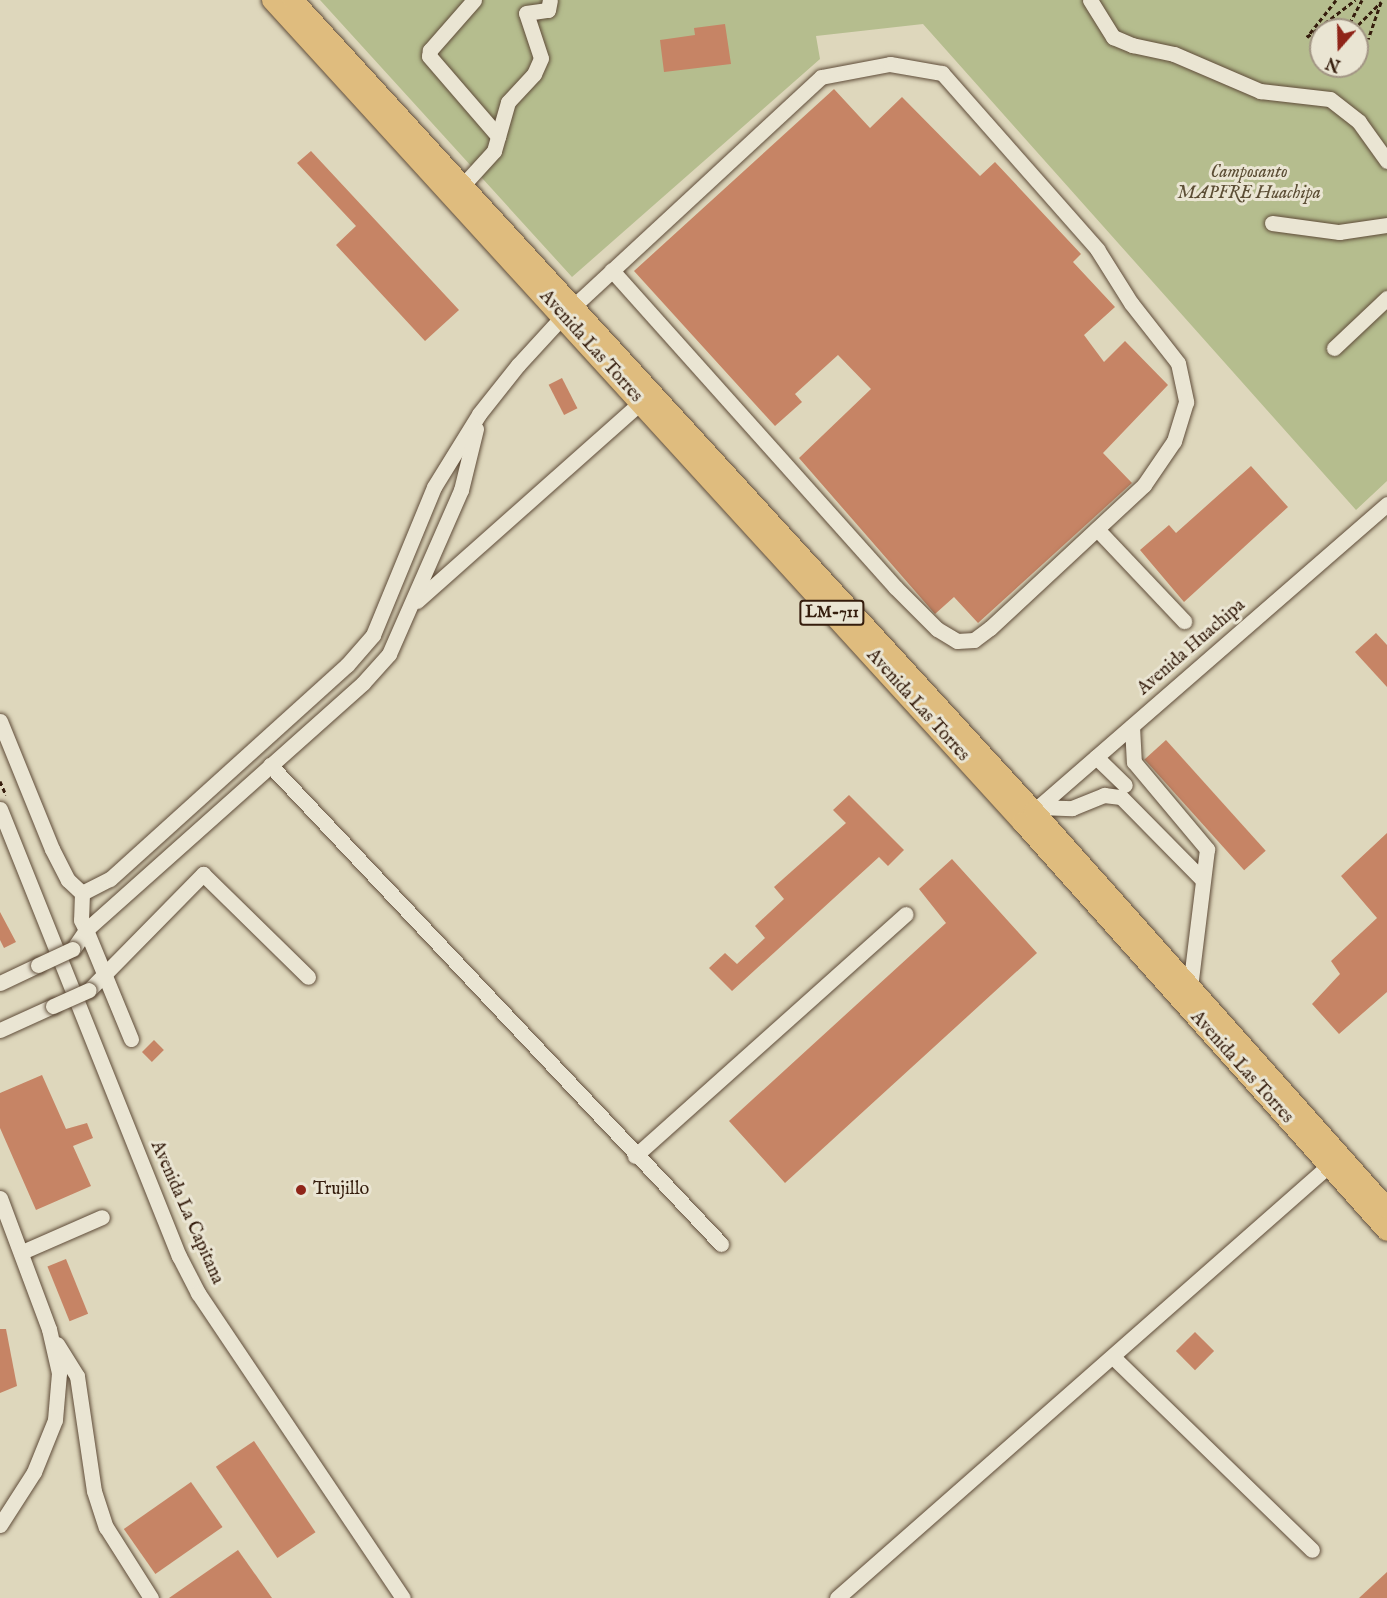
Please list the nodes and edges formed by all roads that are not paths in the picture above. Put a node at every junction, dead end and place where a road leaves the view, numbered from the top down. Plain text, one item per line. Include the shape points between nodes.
1 (272, 0) edge
2 (293, 0) edge
3 (474, 0) edge
4 (550, 0) edge
5 (1090, 0) edge
6 (498, 136) junction
7 (1387, 161) edge
8 (463, 185) junction
9 (1272, 223) dead end
10 (1387, 225) edge
11 (612, 270) junction
12 (1387, 298) edge
13 (568, 311) junction
14 (1334, 348) dead end
15 (640, 403) junction
16 (479, 414) junction
17 (1387, 504) edge
18 (1097, 529) junction
19 (412, 605) junction
20 (1184, 621) dead end
21 (0, 721) edge
22 (1132, 726) junction
23 (1096, 758) junction
24 (270, 765) junction
25 (1141, 772) junction
26 (1120, 790) junction
27 (0, 809) edge
28 (1032, 813) junction
29 (1202, 879) junction
30 (82, 893) junction
31 (906, 914) dead end
32 (86, 930) junction
33 (104, 974) junction
34 (308, 977) dead end
35 (0, 983) edge
36 (1190, 987) junction
37 (0, 1030) edge
38 (131, 1040) dead end
39 (635, 1156) junction
40 (1334, 1161) junction
41 (0, 1198) edge
42 (1387, 1208) edge
43 (102, 1217) dead end
44 (1387, 1231) edge
45 (721, 1244) dead end
46 (22, 1252) junction
47 (49, 1329) junction
48 (1113, 1356) junction
49 (0, 1525) edge
50 (1312, 1550) dead end
51 (151, 1598) edge
52 (403, 1598) edge
53 (837, 1598) edge

1 - 13 main road, Avenida Las Torres / LM-711
2 - 8 main road, Avenida Las Torres / LM-711
3 - 6 street via 429,56
4 - 6 street via 548,9 526,13 541,58 534,74 508,102
5 - 7 street via 1113,37 1132,45 1174,54 1260,92 1330,99 1359,122
6 - 8 street via 494,151
8 - 13 main road, Avenida Las Torres / LM-711
9 - 10 street via 1338,232
11 - 13 street
11 - 18 street via 895,587 937,629 957,641 974,640 990,628
11 - 18 street via 821,77 890,64 942,73 1097,249 1131,303 1178,363 1186,402 1174,441 1144,485
12 - 14 street
13 - 15 main road, Avenida Las Torres / LM-711
13 - 16 street
13 - 28 main road, Avenida Las Torres / LM-711
15 - 19 street
15 - 28 main road, Avenida Las Torres / LM-711
16 - 19 street via 460,490
16 - 30 street via 434,487 373,635 347,665 110,879
17 - 22 street, Avenida Huachipa
18 - 20 street
19 - 24 street via 389,654 363,683
21 - 30 street via 52,849 68,880
22 - 23 street, Avenida Huachipa
22 - 25 street via 1131,751
23 - 26 street
23 - 28 street, Avenida Huachipa
24 - 32 street
24 - 39 street
25 - 26 street
25 - 29 street via 1204,842 1207,857
26 - 28 street via 1072,808
26 - 29 street
27 - 52 street, Avenida La Capitana via 179,1256 198,1293
28 - 36 main road, Avenida Las Torres / LM-711
28 - 40 main road, Avenida Las Torres / LM-711
29 - 36 street
30 - 32 street via 81,920
31 - 39 street
32 - 33 street
32 - 35 street, bridge via 72,949
33 - 34 street via 203,874
33 - 37 street, bridge via 89,990
33 - 38 street
36 - 40 main road, Avenida Las Torres / LM-711
39 - 45 street
40 - 42 main road, Avenida Las Torres / LM-711
40 - 44 main road, Avenida Las Torres / LM-711
40 - 48 street
41 - 46 street
43 - 46 street
46 - 47 street
47 - 49 street via 59,1373 55,1420 34,1472
47 - 51 street via 76,1376 94,1491 106,1527
48 - 50 street
48 - 53 street

